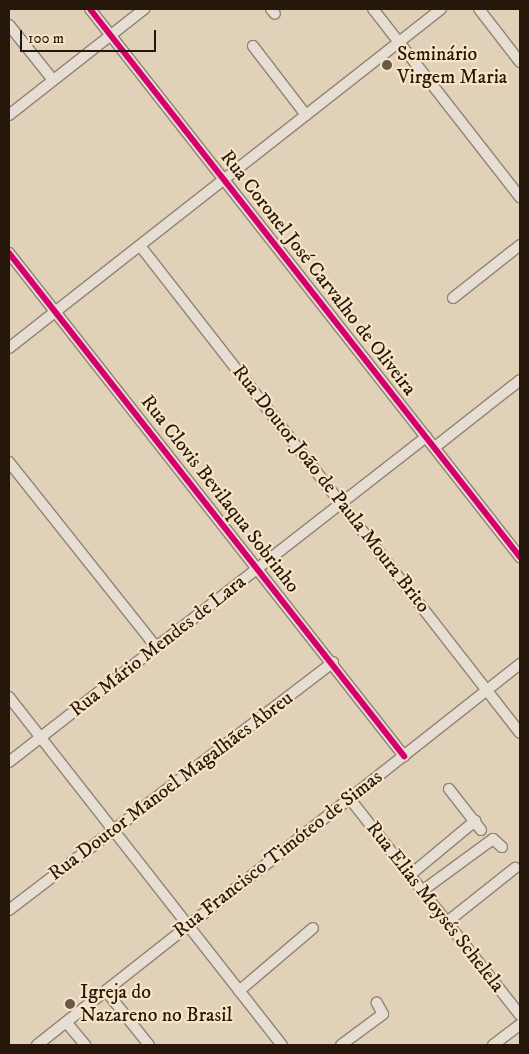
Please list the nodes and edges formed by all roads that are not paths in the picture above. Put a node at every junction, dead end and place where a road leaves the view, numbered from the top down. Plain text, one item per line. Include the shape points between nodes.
1 (90, 9) edge
2 (144, 9) edge
3 (373, 9) edge
4 (441, 9) edge
5 (479, 9) edge
6 (9, 25) edge
7 (110, 35) junction
8 (398, 41) junction
9 (253, 46) dead end
10 (520, 62) edge
11 (53, 80) junction
12 (9, 115) edge
13 (306, 116) junction
14 (223, 178) junction
15 (520, 197) edge
16 (520, 245) edge
17 (141, 247) junction
18 (9, 253) edge
19 (453, 298) dead end
20 (56, 312) junction
21 (9, 348) edge
22 (520, 380) edge
23 (426, 437) junction
24 (435, 447) junction
25 (9, 462) edge
26 (343, 502) junction
27 (518, 550) edge
28 (258, 569) junction
29 (157, 648) junction
30 (333, 662) junction
31 (520, 664) edge
32 (487, 690) junction
33 (9, 697) edge
34 (520, 733) edge
35 (40, 738) junction
36 (404, 756) junction
37 (9, 762) edge
38 (449, 789) dead end
39 (350, 799) junction
40 (115, 828) junction
41 (502, 847) dead end
42 (515, 868) dead end
43 (410, 875) junction
44 (422, 891) junction
45 (9, 910) edge
46 (447, 922) junction
47 (188, 924) junction
48 (313, 928) dead end
49 (106, 991) junction
50 (239, 991) junction
51 (377, 1003) dead end
52 (520, 1015) edge
53 (66, 1022) junction
54 (520, 1024) edge
55 (37, 1045) edge
56 (85, 1045) edge
57 (149, 1045) edge
58 (282, 1045) edge
59 (342, 1045) edge
60 (493, 1045) edge

1 - 7 street, Rua Coronel José Carvalho de Oliveira
2 - 7 street
3 - 8 street
4 - 8 street
5 - 10 street
6 - 11 street
7 - 11 street
7 - 14 street, Rua Coronel José Carvalho de Oliveira
8 - 13 street
8 - 15 street
9 - 13 street
11 - 12 street
13 - 14 street
14 - 17 street
14 - 23 street, Rua Coronel José Carvalho de Oliveira
16 - 19 street
17 - 20 street
17 - 26 street, Rua Doutor João de Paula Moura Brito
18 - 20 street, Rua Clovis Bevilaqua Sobrinho
20 - 21 street
20 - 28 street, Rua Clovis Bevilaqua Sobrinho
22 - 24 street
23 - 24 street, Rua Coronel José Carvalho de Oliveira
23 - 26 street, Rua Mário Mendes de Lara
24 - 27 street, Rua Coronel José Carvalho de Oliveira
25 - 29 street
26 - 28 street, Rua Mário Mendes de Lara
26 - 32 street, Rua Doutor João de Paula Moura Brito
28 - 29 street, Rua Mário Mendes de Lara
28 - 30 street, Rua Clovis Bevilaqua Sobrinho
29 - 35 street, Rua Mário Mendes de Lara
30 - 36 street, Rua Clovis Bevilaqua Sobrinho
30 - 40 street, Rua Doutor Manoel Magalhães Abreu
31 - 32 street, Rua Francisco Timóteo de Simas
32 - 34 street, Rua Doutor João de Paula Moura Brito
32 - 36 street, Rua Francisco Timóteo de Simas
33 - 35 street
35 - 37 street, Rua Mário Mendes de Lara
35 - 40 street
36 - 39 street, Rua Francisco Timóteo de Simas
38 - 43 street via 478,826
39 - 43 street, Rua Elias Moysés Schelela
39 - 47 street, Rua Francisco Timóteo de Simas
40 - 45 street, Rua Doutor Manoel Magalhães Abreu
40 - 47 street
41 - 44 street via 493,839
42 - 46 street
43 - 44 street, Rua Elias Moysés Schelela
44 - 46 street, Rua Elias Moysés Schelela
46 - 52 street, Rua Elias Moysés Schelela
47 - 49 street, Rua Francisco Timóteo de Simas
47 - 50 street
48 - 50 street
49 - 53 street, Rua Francisco Timóteo de Simas
49 - 57 street
50 - 58 street
51 - 59 street via 383,1014
53 - 55 street, Rua Francisco Timóteo de Simas
53 - 56 street
54 - 60 street

